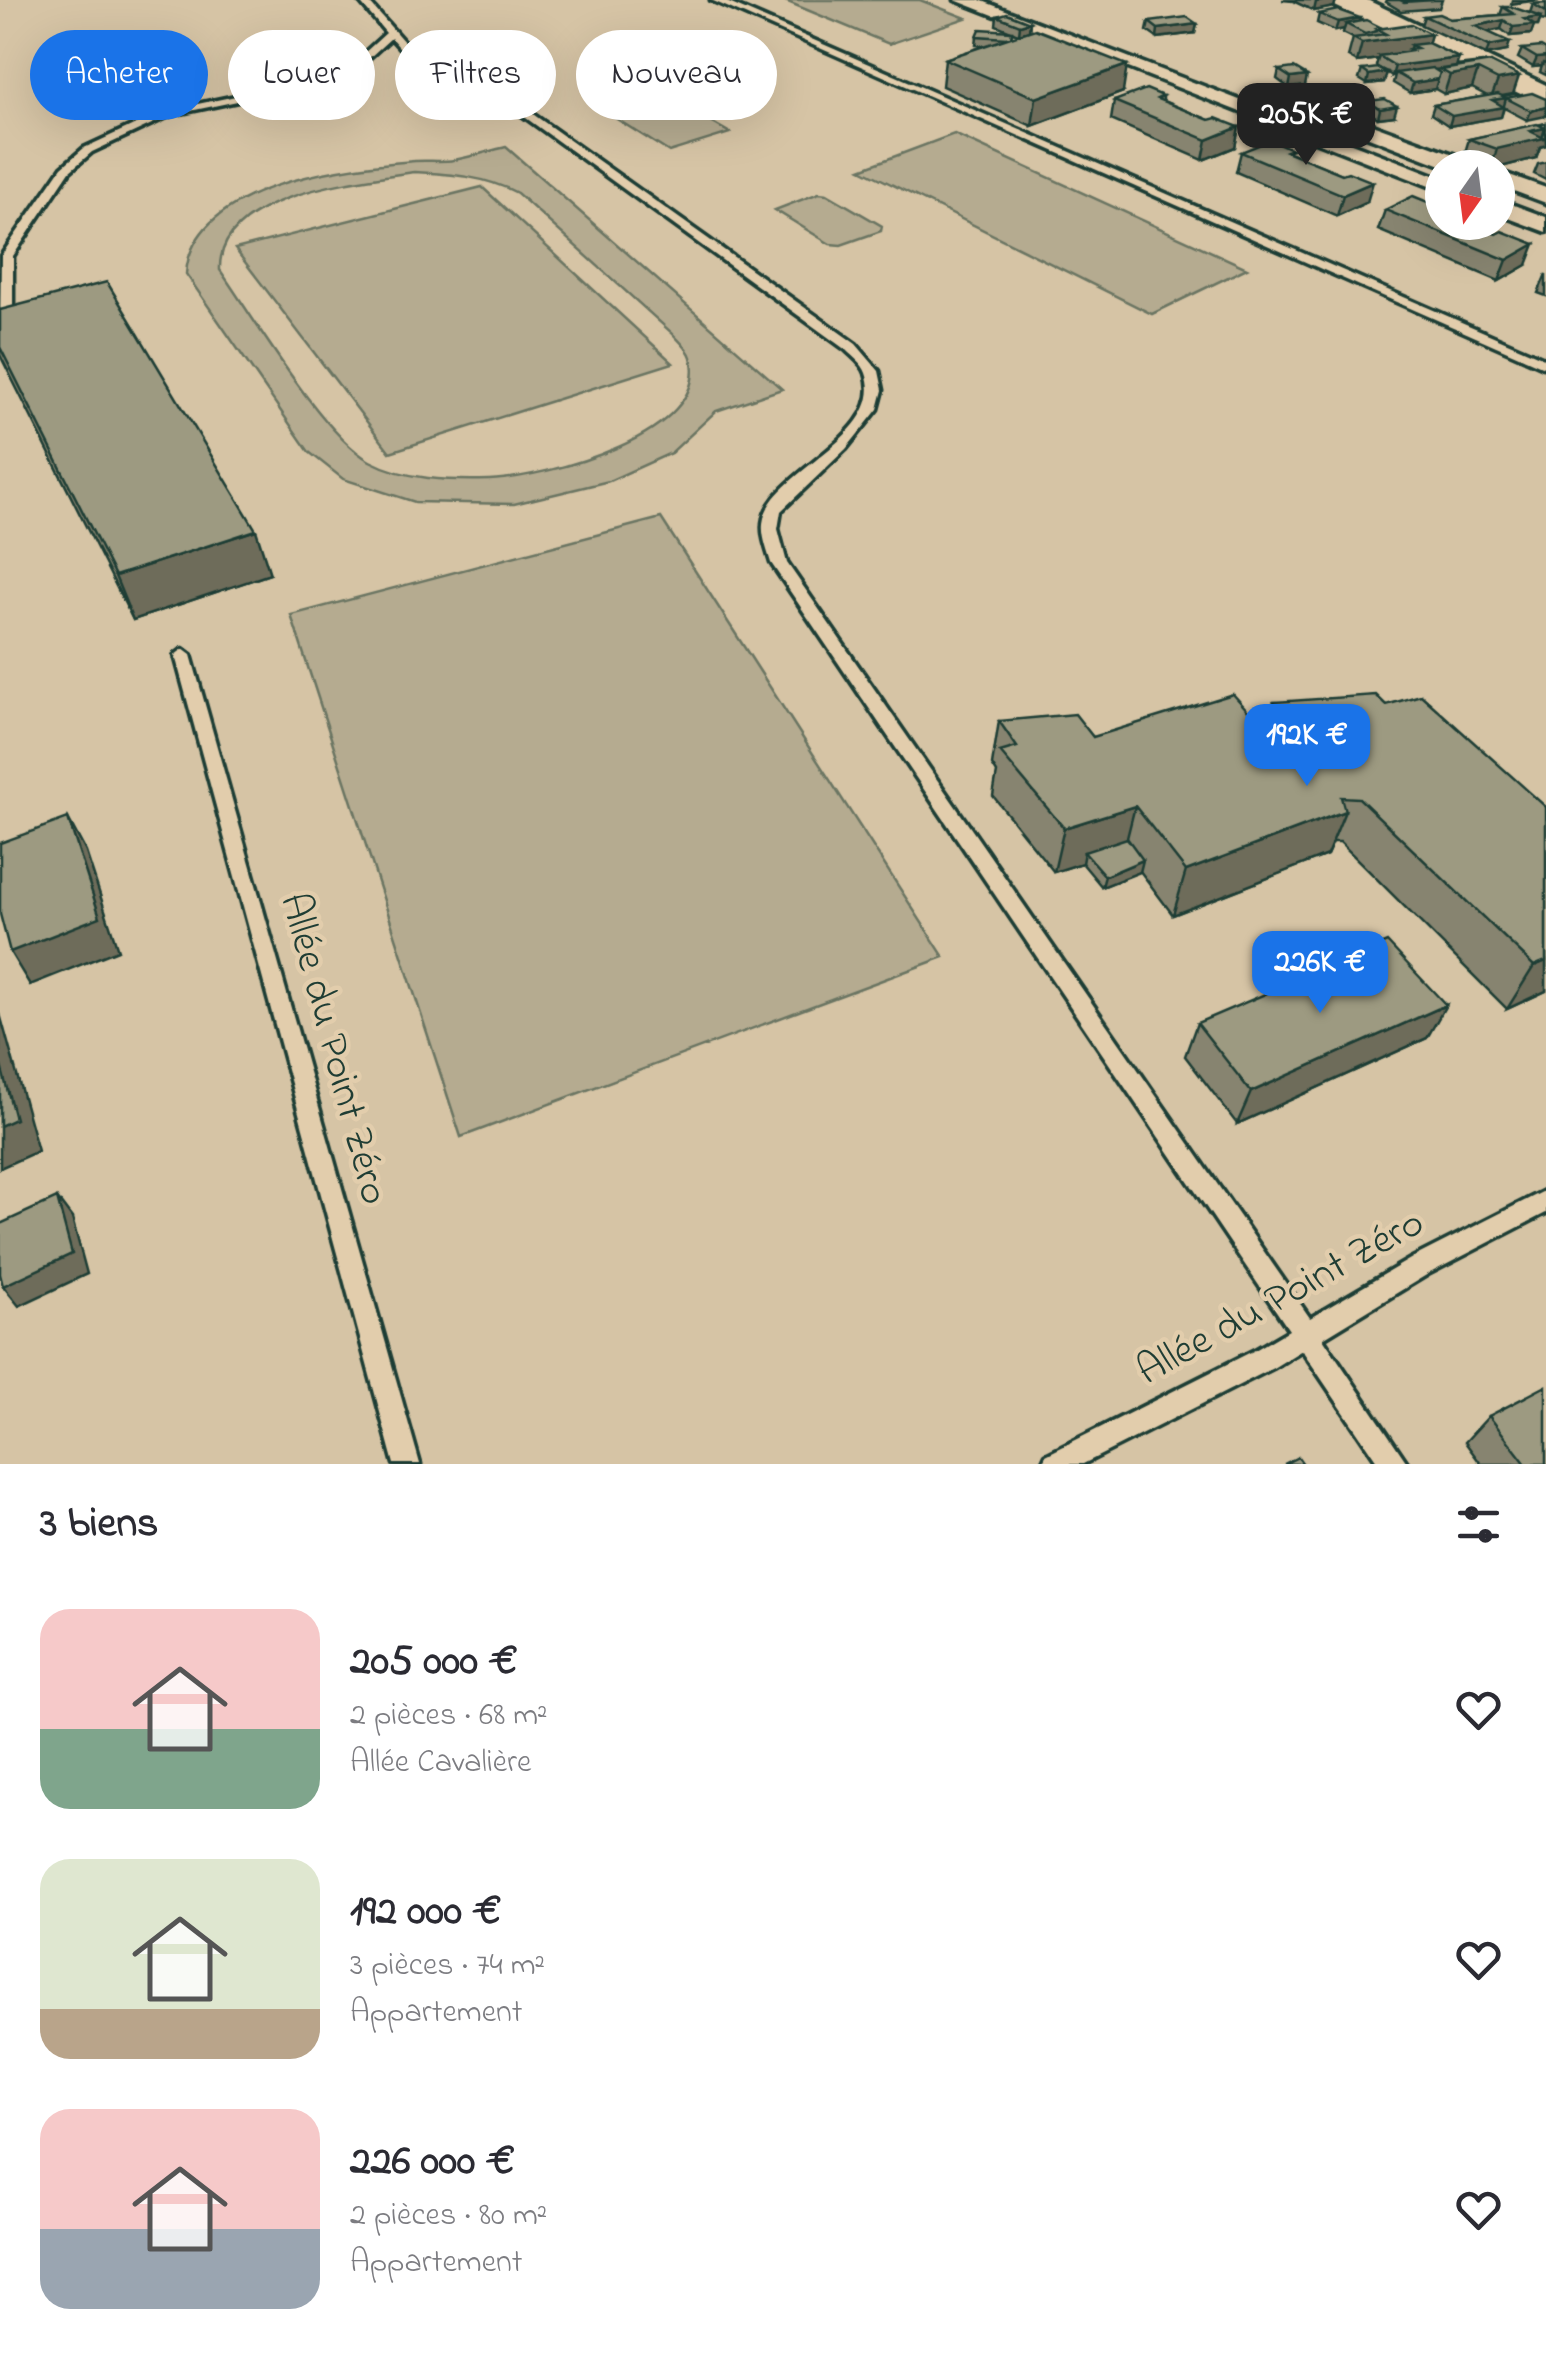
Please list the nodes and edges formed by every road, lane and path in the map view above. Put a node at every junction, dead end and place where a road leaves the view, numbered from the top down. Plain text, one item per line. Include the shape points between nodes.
1 (362, 0) edge
2 (715, 0) edge
3 (964, 0) edge
4 (1020, 0) edge
5 (1346, 0) edge
6 (1354, 0) edge
7 (1075, 20) dead end
8 (390, 34) junction
9 (1279, 96) dead end
10 (1546, 97) edge
11 (1425, 151) edge
12 (1425, 178) edge
13 (1515, 184) edge
14 (1546, 196) edge
15 (1515, 213) edge
16 (1546, 225) edge
17 (0, 330) edge
18 (1546, 364) edge
19 (183, 655) dead end
20 (1546, 1201) edge
21 (1304, 1332) junction
22 (407, 1464) edge
23 (1055, 1464) edge
24 (1394, 1464) edge

1 - 8 lane
2 - 18 lane
3 - 12 street
4 - 7 street
5 - 6 street
5 - 10 main road
8 - 17 lane via 332,74 168,113 88,150 66,170 6,256 7,306
8 - 21 lane via 422,62 496,92 851,347 872,371 877,393 868,416 773,512 770,536 779,563
9 - 11 street
13 - 14 street
15 - 16 street
19 - 22 lane, Allée du Point Zéro
20 - 21 lane, Allée du Point Zéro
21 - 23 lane, Allée du Point Zéro via 1264,1359
21 - 24 lane

